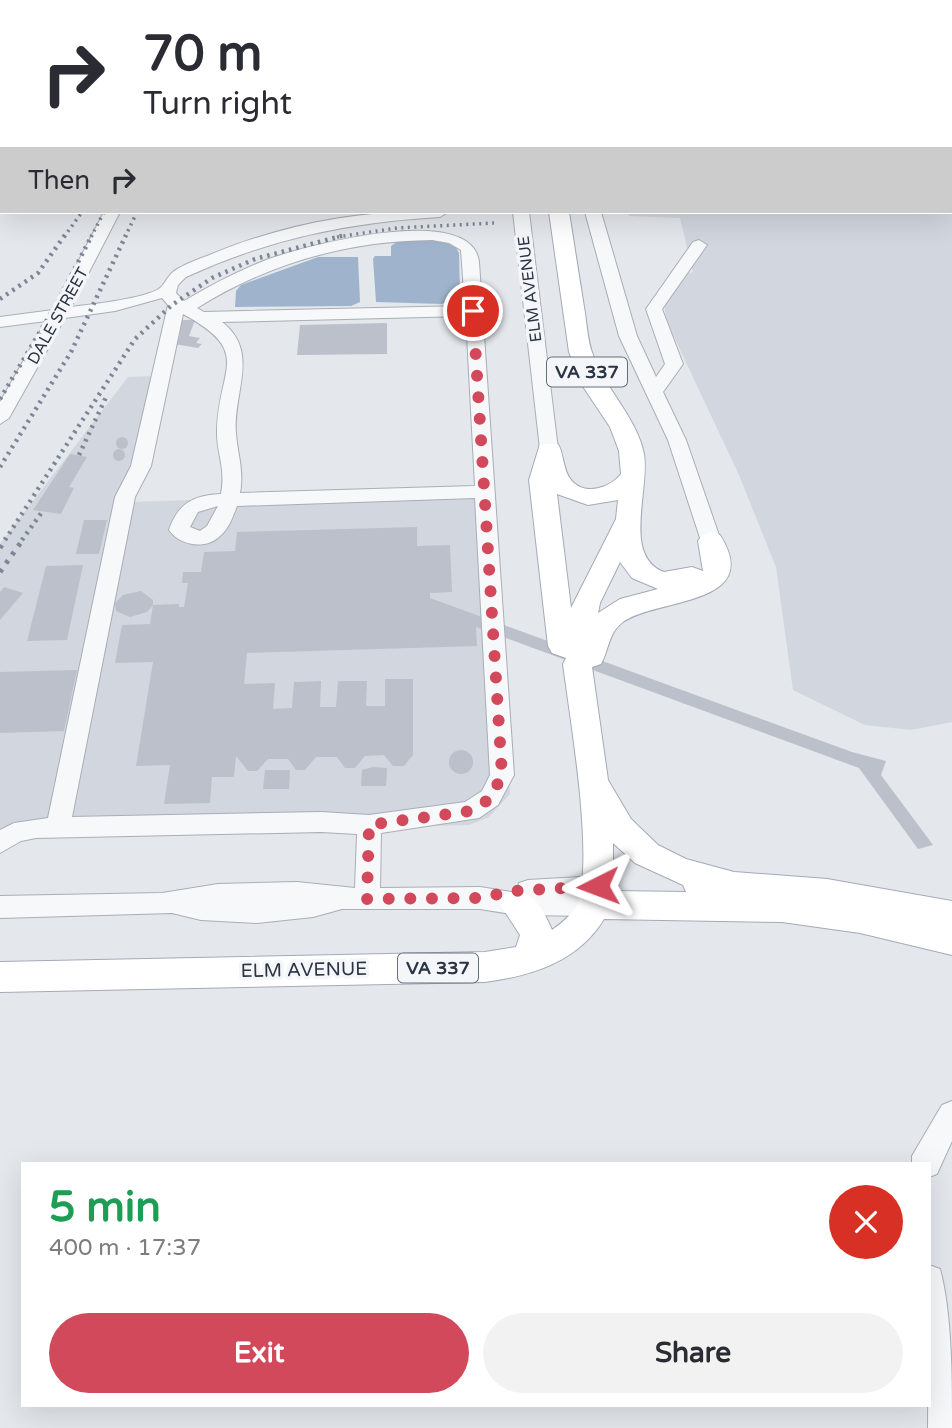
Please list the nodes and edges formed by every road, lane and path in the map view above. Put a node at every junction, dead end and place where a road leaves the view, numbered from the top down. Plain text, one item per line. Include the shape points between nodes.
1 (111, 214) edge
2 (399, 214) edge
3 (522, 214) edge
4 (559, 214) edge
5 (594, 214) edge
6 (318, 218) edge
7 (699, 245) dead end
8 (183, 305) junction
9 (473, 311) junction
10 (61, 313) junction
11 (0, 322) edge
12 (654, 392) junction
13 (0, 418) edge
14 (549, 449) junction
15 (634, 469) junction
16 (484, 492) junction
17 (629, 519) junction
18 (711, 541) junction
19 (595, 584) junction
20 (662, 596) junction
21 (577, 658) junction
22 (590, 766) junction
23 (369, 825) junction
24 (58, 828) junction
25 (0, 844) edge
26 (747, 885) junction
27 (597, 895) junction
28 (480, 898) junction
29 (359, 899) junction
30 (517, 904) junction
31 (0, 907) edge
32 (952, 915) edge
33 (952, 940) edge
34 (529, 959) junction
35 (0, 977) edge
36 (952, 1115) edge
37 (927, 1162) edge
38 (931, 1298) edge
39 (945, 1428) edge

1 - 10 street, DALE STREET
2 - 6 street
3 - 14 street, ELM AVENUE
4 - 15 main road, VA 337 via 583,363 622,427
5 - 12 street via 628,336
6 - 8 street via 180,274 172,281
7 - 12 street via 654,309 674,364
8 - 9 street
8 - 9 lane via 298,254 363,241 430,235 460,241 470,250
8 - 10 street via 127,304
8 - 16 street via 228,337 234,357 227,417 233,463 229,500
8 - 24 street via 141,466 125,497
9 - 16 lane
10 - 11 street
10 - 13 street, DALE STREET
12 - 18 street via 677,440
14 - 15 main road via 555,477 575,494 611,494 625,487
14 - 21 main road via 542,481
15 - 17 main road, VA 337
16 - 23 lane via 502,775 490,799 470,811
17 - 18 main road via 629,559 658,579 684,579 698,572 708,560
17 - 19 main road, VA 337
18 - 20 main road via 716,568 712,579 697,589
19 - 20 main road
19 - 21 main road, VA 337 via 580,620
20 - 21 main road via 609,619
21 - 22 main road
22 - 26 main road via 610,818 648,857 681,872
22 - 27 main road
23 - 24 street
23 - 29 street
24 - 25 street via 22,830
26 - 27 main road
26 - 32 main road via 836,892
27 - 28 street via 513,891
27 - 30 street
27 - 33 main road via 782,908 860,919
27 - 34 main road, ELM AVENUE / VA 337 via 573,933
28 - 29 street
28 - 30 street
29 - 31 street via 299,910 219,913 162,904
30 - 34 main road via 537,935
34 - 35 main road, ELM AVENUE / VA 337 via 485,967
36 - 37 lane
38 - 39 street

